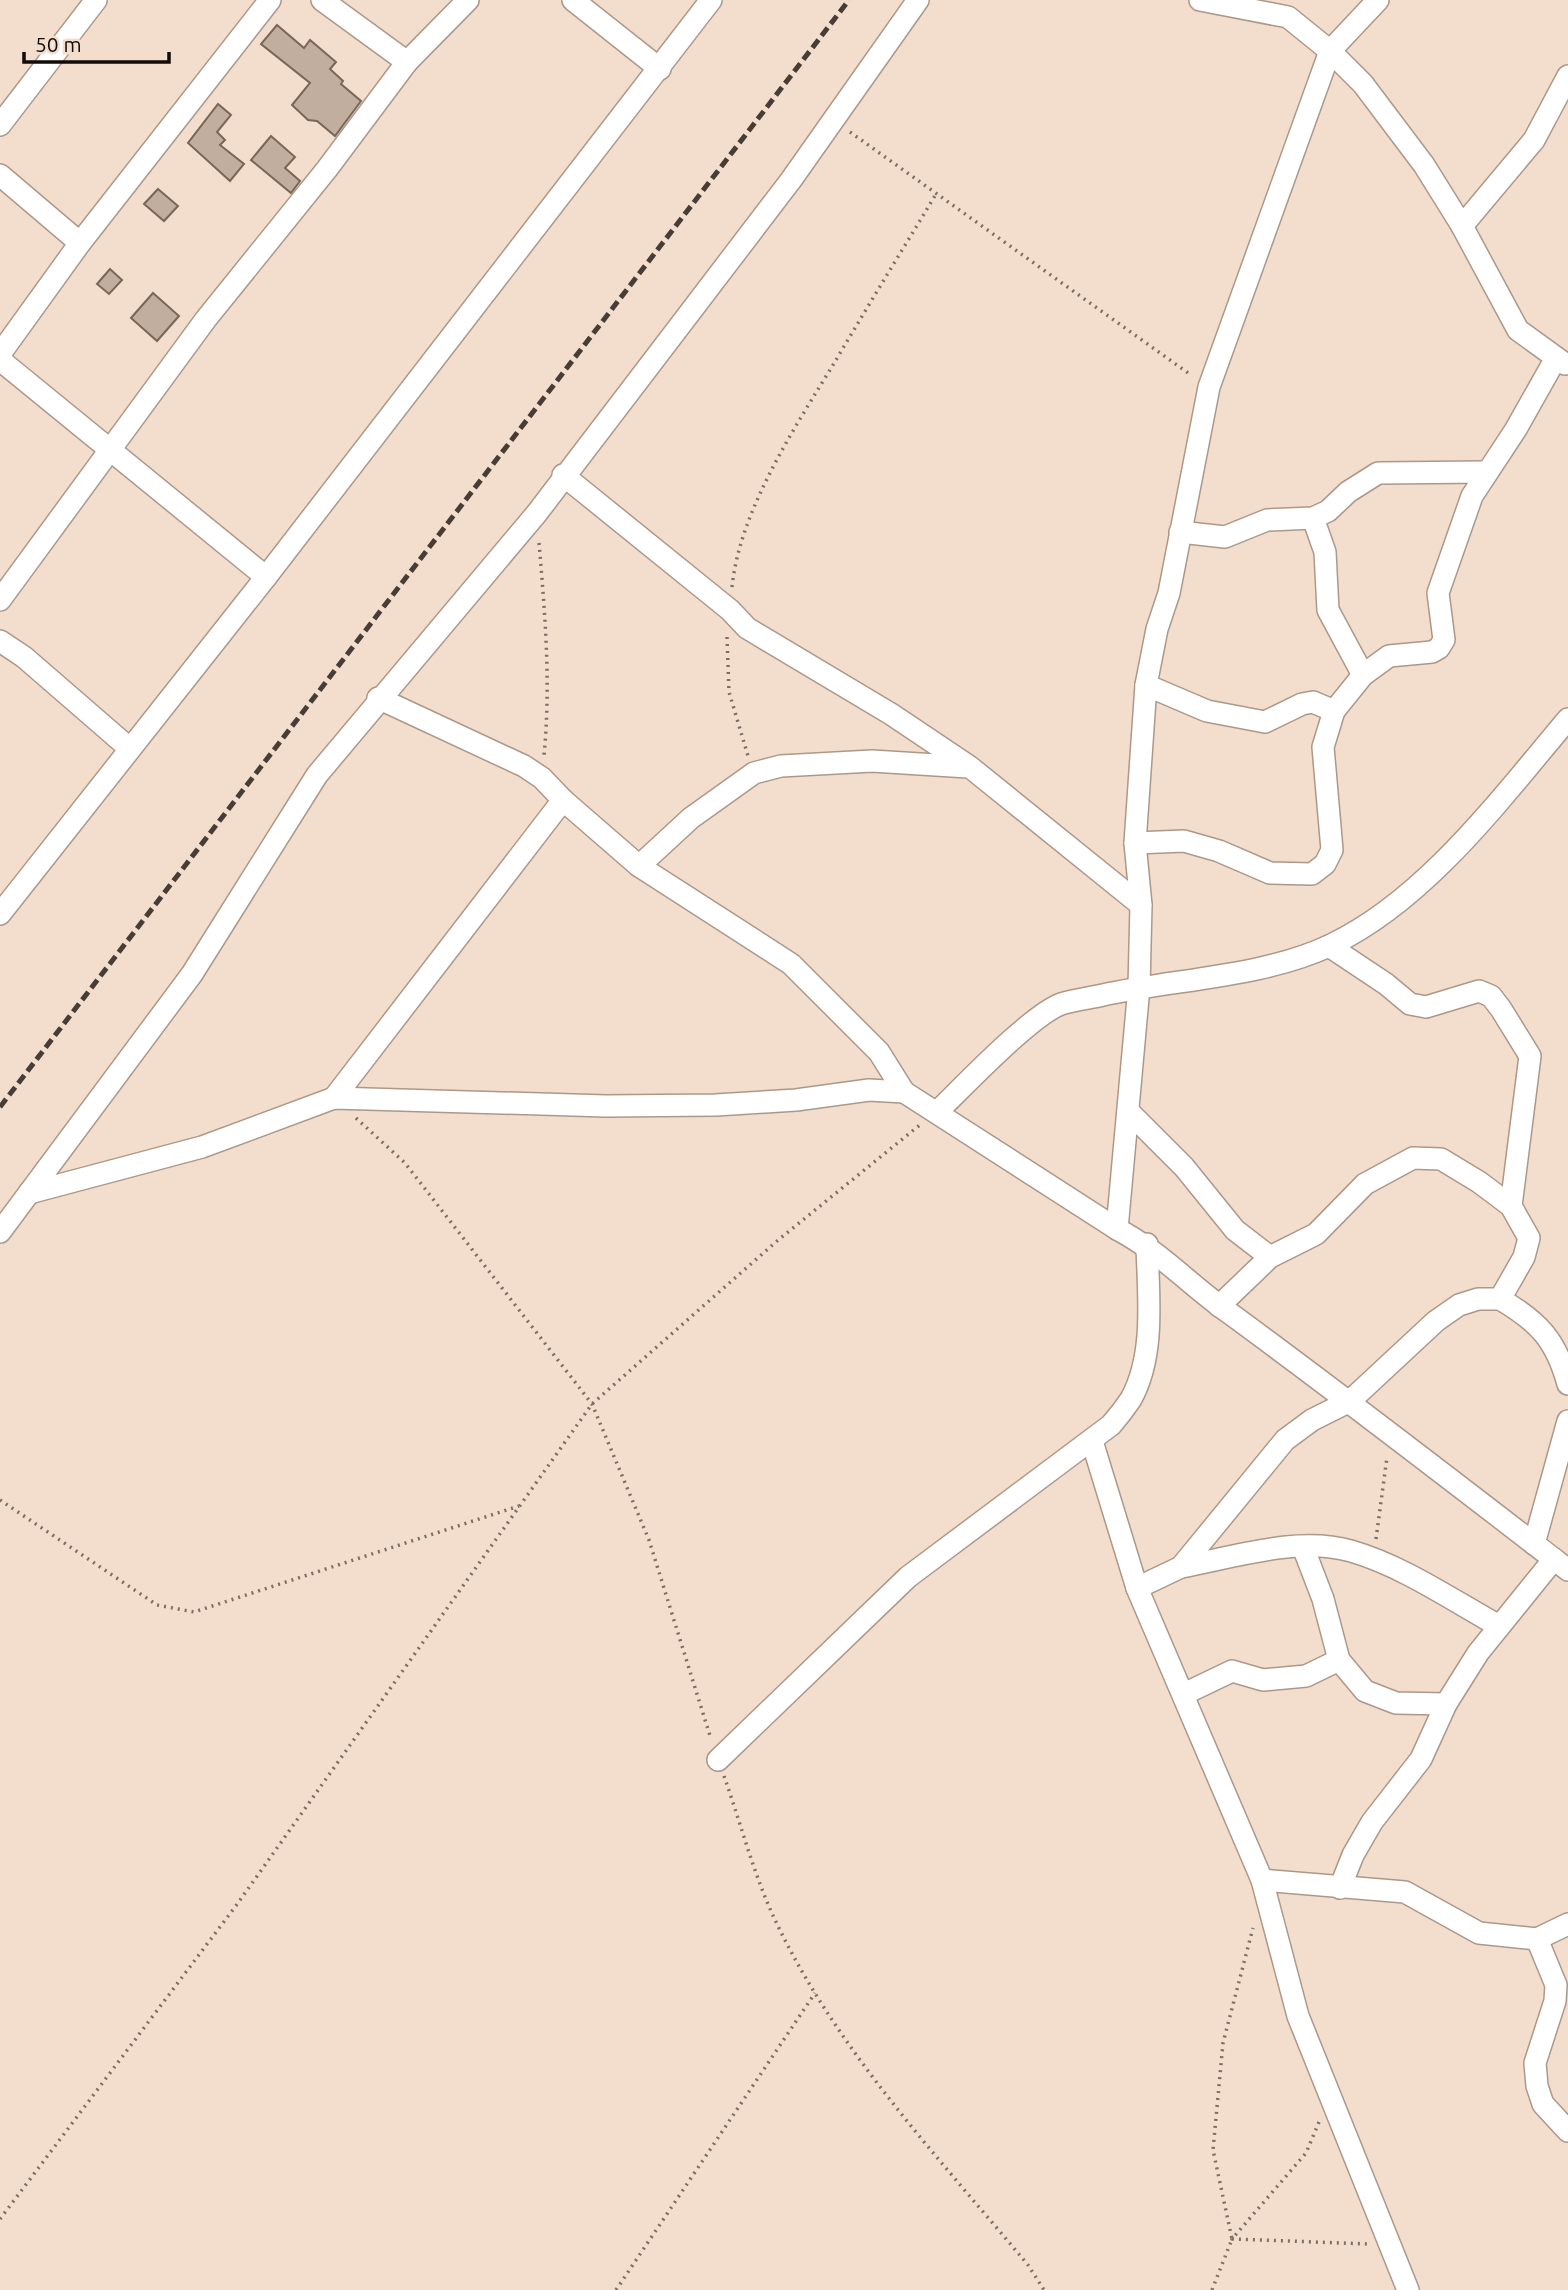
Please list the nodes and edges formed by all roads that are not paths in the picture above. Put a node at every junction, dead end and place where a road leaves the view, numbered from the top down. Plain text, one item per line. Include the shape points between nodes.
1 (96, 0) edge
2 (270, 0) edge
3 (322, 0) edge
4 (468, 0) edge
5 (573, 0) edge
6 (711, 0) edge
7 (918, 0) edge
8 (1200, 0) edge
9 (1378, 0) edge
10 (1330, 51) junction
11 (407, 62) junction
12 (660, 69) junction
13 (1568, 76) edge
14 (0, 125) edge
15 (0, 175) edge
16 (1462, 226) junction
17 (80, 243) junction
18 (0, 354) edge
19 (0, 360) edge
20 (1562, 362) edge
21 (107, 451) junction
22 (1487, 472) junction
23 (563, 475) junction
24 (1313, 517) junction
25 (1180, 531) junction
26 (265, 577) junction
27 (0, 600) edge
28 (0, 640) edge
29 (1363, 675) junction
30 (1146, 685) junction
31 (378, 698) junction
32 (1334, 711) junction
33 (1568, 719) edge
34 (129, 748) junction
35 (970, 767) junction
36 (563, 800) junction
37 (1135, 843) junction
38 (639, 866) junction
39 (1141, 905) junction
40 (0, 914) edge
41 (1329, 946) junction
42 (1139, 987) junction
43 (904, 1092) junction
44 (334, 1098) junction
45 (937, 1112) junction
46 (1129, 1112) junction
47 (29, 1194) junction
48 (1511, 1206) junction
49 (1117, 1229) junction
50 (0, 1232) edge
51 (1147, 1244) junction
52 (1270, 1256) junction
53 (1500, 1299) junction
54 (1219, 1306) junction
55 (1568, 1384) edge
56 (1350, 1401) junction
57 (1568, 1422) edge
58 (1092, 1441) junction
59 (1534, 1544) junction
60 (1303, 1547) junction
61 (1561, 1565) edge
62 (1181, 1567) junction
63 (1137, 1588) junction
64 (1499, 1626) junction
65 (1339, 1660) junction
66 (1184, 1694) junction
67 (1446, 1704) junction
68 (718, 1760) road end
69 (1262, 1880) junction
70 (1340, 1888) junction
71 (1568, 1924) edge
72 (1537, 1939) junction
73 (1568, 2131) edge
74 (1408, 2290) edge

1 - 14 street
2 - 17 street
3 - 11 street
4 - 11 street
5 - 12 street
6 - 12 street
7 - 23 street via 736,254
8 - 10 street via 1288,17
9 - 10 street
10 - 16 street via 1363,84
10 - 25 street via 1209,387
11 - 21 street
12 - 26 street
13 - 16 street via 1534,140
15 - 17 street
16 - 20 street via 1518,330
17 - 18 street
19 - 21 street
20 - 22 street
21 - 26 street
21 - 27 street
22 - 24 street via 1378,473
22 - 29 street via 1472,496 1438,593 1444,640 1432,652 1389,656
23 - 31 street via 537,513
23 - 35 street via 768,642
24 - 25 street via 1267,520 1225,537
24 - 29 street via 1325,552 1328,610
25 - 30 street
26 - 34 street
28 - 34 street
29 - 32 street
30 - 32 street via 1207,711 1265,722 1313,702
30 - 37 street
31 - 36 street via 488,748 542,778
31 - 47 street via 317,775 192,974
32 - 37 street via 1323,747 1332,850 1325,864 1312,874 1270,873 1184,841
33 - 41 street via 1403,899
34 - 40 street
35 - 38 street via 872,761 781,766 754,774 691,818
35 - 39 street
36 - 38 street
36 - 44 street
37 - 39 street
38 - 43 street via 790,964 879,1052
39 - 42 street
41 - 42 street via 1278,964
41 - 48 street via 1410,1004 1426,1007 1479,991 1491,996 1501,1009 1530,1056
42 - 45 street via 1060,1005 1014,1040
42 - 46 street
43 - 44 street via 869,1090 796,1100 606,1107
43 - 45 street
44 - 47 street via 202,1147
45 - 49 street
46 - 49 street
46 - 52 street via 1184,1167 1235,1230
47 - 50 street
48 - 52 street via 1441,1159 1413,1158 1365,1184 1316,1234
48 - 53 street via 1529,1238 1524,1257
49 - 51 street
51 - 54 street
51 - 58 street via 1149,1316 1143,1362 1131,1398
52 - 54 street
53 - 55 street via 1528,1316 1555,1345
53 - 56 street via 1459,1305
54 - 56 street
56 - 59 street
56 - 62 street via 1285,1440
57 - 59 street
58 - 63 street
58 - 68 street via 908,1577
59 - 61 street
60 - 62 street
60 - 64 street via 1351,1551
60 - 65 street
61 - 64 street
62 - 63 street
63 - 66 street
64 - 67 street
65 - 66 street via 1306,1676 1263,1680 1232,1671
65 - 67 street via 1364,1691 1377,1698
66 - 69 street
67 - 70 street via 1421,1759 1372,1822
69 - 70 street
69 - 74 street via 1298,2016
70 - 72 street via 1405,1892 1479,1933
71 - 72 street
72 - 73 street via 1556,1985 1535,2063 1537,2086 1543,2104

